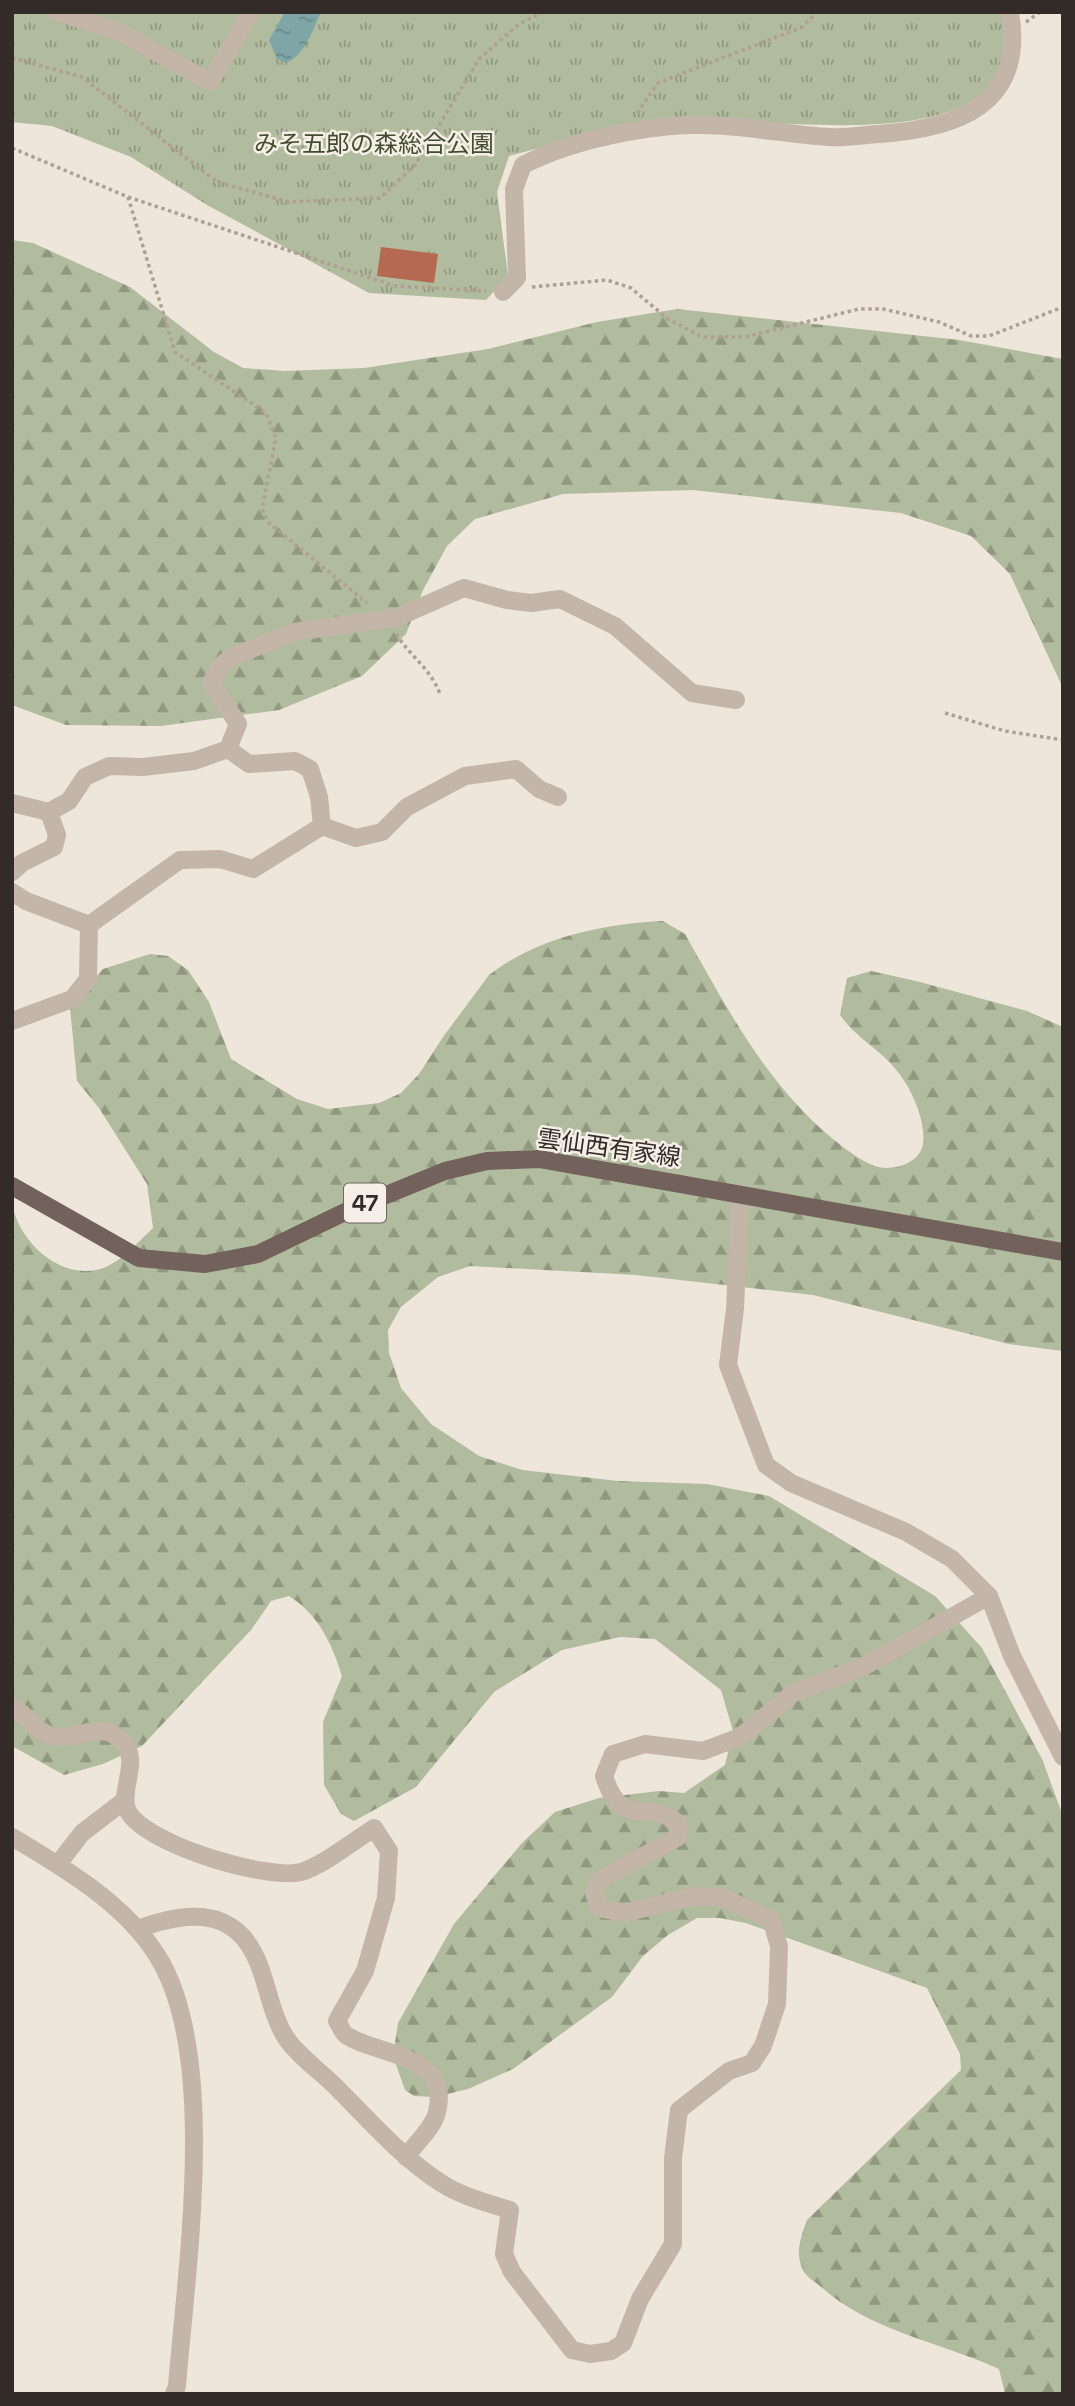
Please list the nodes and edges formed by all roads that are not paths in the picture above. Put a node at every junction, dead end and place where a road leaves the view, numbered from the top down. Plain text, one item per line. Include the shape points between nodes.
1 (57, 12) edge
2 (251, 12) edge
3 (1010, 12) edge
4 (503, 292) road end
5 (736, 700) dead end
6 (228, 749) junction
7 (558, 797) dead end
8 (12, 803) edge
9 (49, 812) junction
10 (322, 827) junction
11 (12, 872) edge
12 (12, 892) edge
13 (89, 925) junction
14 (12, 1021) edge
15 (12, 1186) edge
16 (740, 1193) junction
17 (1063, 1252) edge
18 (989, 1596) junction
19 (12, 1706) edge
20 (1063, 1757) edge
21 (125, 1800) junction
22 (12, 1837) edge
23 (58, 1864) junction
24 (138, 1929) junction
25 (406, 2157) junction
26 (174, 2394) edge

1 - 2 street via 120,32 210,82
3 - 4 street via 1012,54 994,94 971,114 939,127 831,137 673,126 549,151 523,165 514,189 517,278
5 - 6 street via 692,693 615,626 560,599 530,603 464,588 398,617 294,632 232,657 220,666 211,683 238,724
6 - 9 street via 194,761 109,766 85,777 69,801
6 - 10 street via 249,764 295,761 310,769
7 - 10 street via 539,789 516,769 465,776 407,807 382,832 356,838
8 - 9 street
9 - 11 street via 57,835 54,847
10 - 13 street via 253,869 219,859 180,860
12 - 13 street
13 - 14 street via 88,979 72,999
15 - 16 main road, 雲仙西有家線 / 47 via 139,1258 205,1264 258,1254 445,1171 487,1161 539,1159
16 - 17 main road, 雲仙西有家線 / 47
16 - 18 street via 728,1365 766,1465 791,1483 906,1532 951,1559
18 - 20 street via 1012,1656
18 - 25 street via 863,1667 793,1693 740,1737 703,1751 645,1744 613,1754 604,1776 611,1797 629,1810 669,1816 679,1824 678,1837 598,1881 594,1893 599,1908 624,1913 694,1896 721,1897 771,1919 779,1946 777,2004 763,2046 752,2063 729,2071 679,2110 673,2158 673,2244 639,2299 622,2343 611,2351 590,2354 572,2350 512,2272 505,2254 510,2210 443,2185
19 - 21 street via 45,1733 66,1737 109,1730 123,1741 131,1769
21 - 23 street via 82,1833
21 - 25 street via 139,1824 177,1846 276,1874 302,1871 374,1828 382,1836 389,1851 386,1898 365,1972 337,2021 345,2035 407,2056 434,2081 437,2114
22 - 23 street
23 - 24 street
24 - 25 street via 192,1916 222,1922 243,1937 287,2040
24 - 26 street via 159,1958 173,1989 185,2023 192,2066 192,2201

